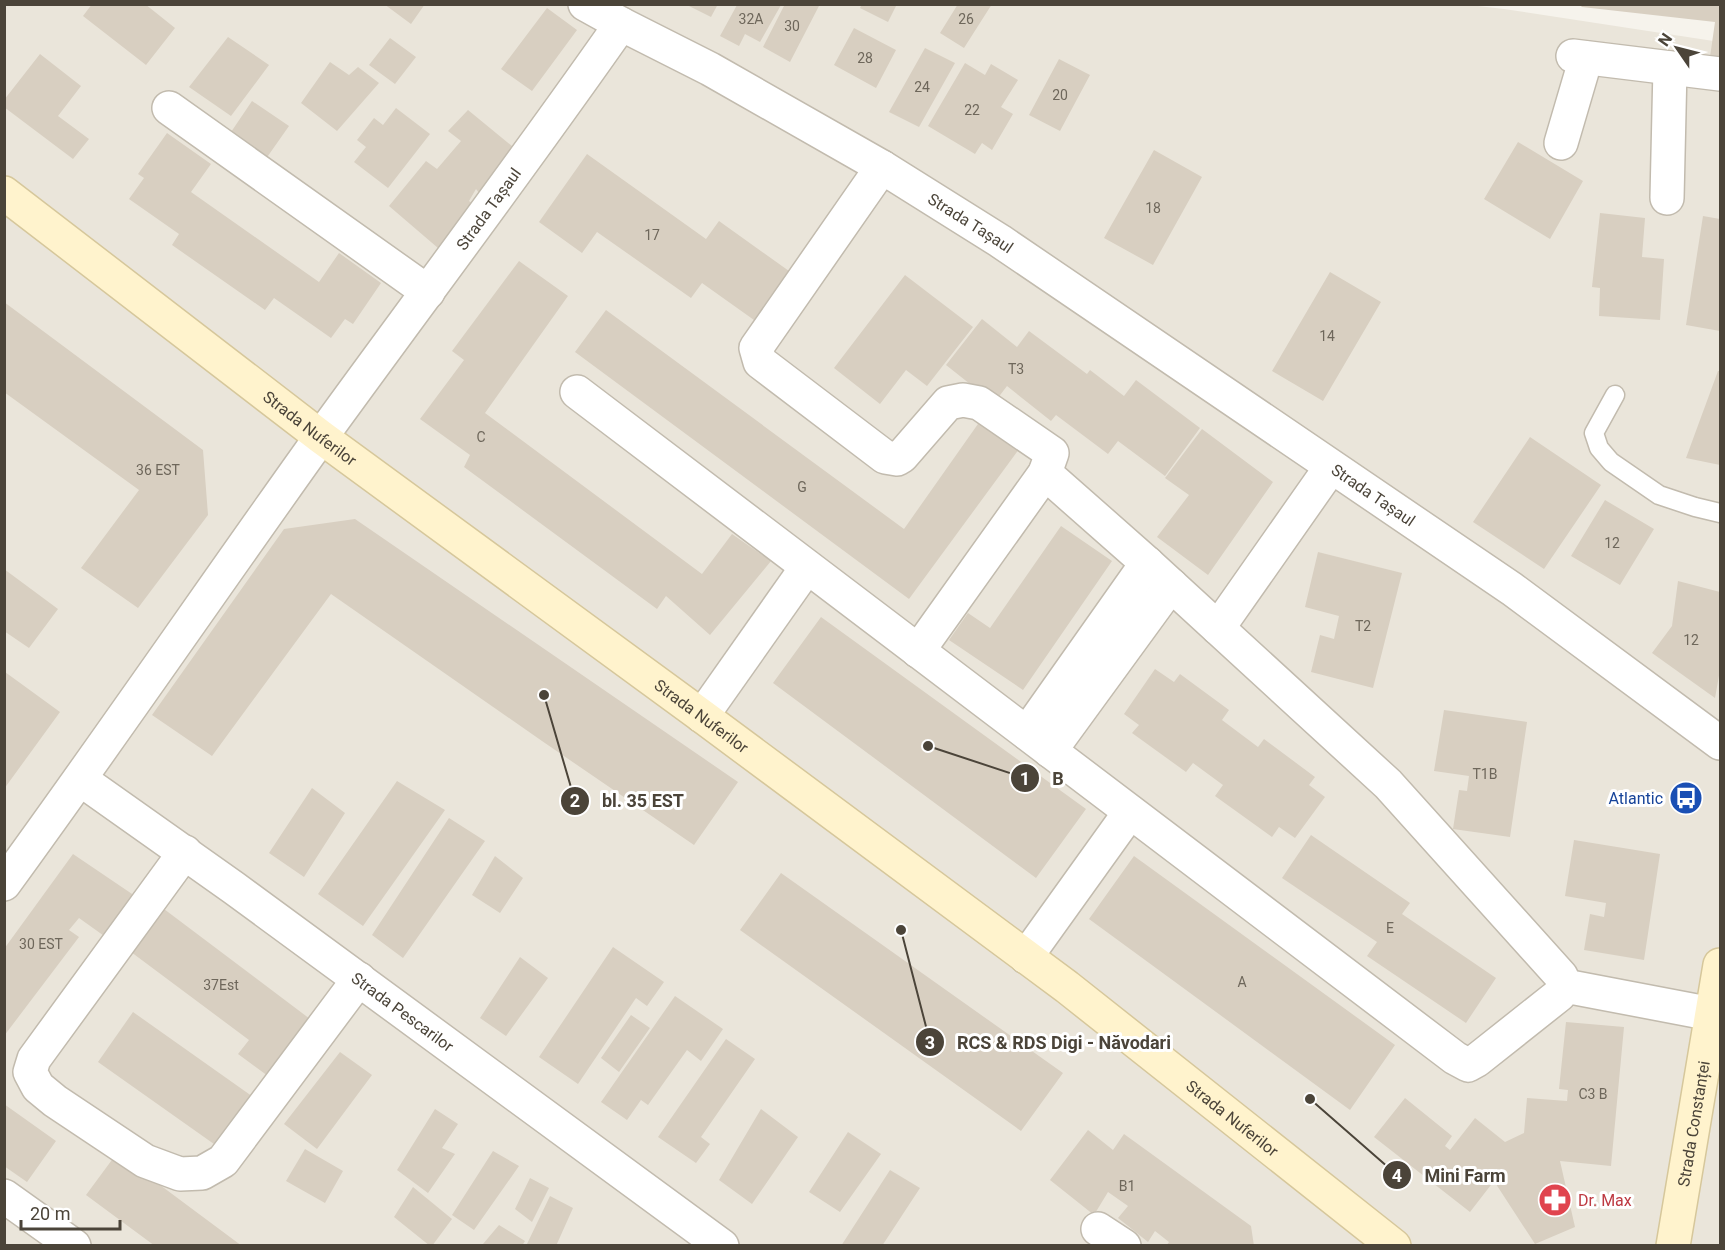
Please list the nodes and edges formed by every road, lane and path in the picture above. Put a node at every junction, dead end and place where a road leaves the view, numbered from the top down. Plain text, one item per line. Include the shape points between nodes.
1 (585, 4) edge
2 (621, 24) junction
3 (1670, 68) junction
4 (1720, 74) edge
5 (169, 108) dead end
6 (1561, 143) dead end
7 (882, 167) junction
8 (4, 193) edge
9 (1667, 198) dead end
10 (428, 291) junction
11 (577, 392) dead end
12 (1615, 395) dead end
13 (321, 437) junction
14 (1332, 467) junction
15 (1045, 473) junction
16 (1720, 513) edge
17 (1147, 563) junction
18 (807, 567) junction
19 (1171, 585) junction
20 (1218, 627) junction
21 (918, 651) junction
22 (702, 716) junction
23 (1038, 742) junction
24 (1720, 743) edge
25 (80, 779) junction
26 (1130, 812) junction
27 (185, 852) junction
28 (4, 884) edge
29 (1026, 957) junction
30 (1720, 965) edge
31 (359, 979) junction
32 (1565, 986) junction
33 (1712, 1014) junction
34 (4, 1196) edge
35 (74, 1245) edge
36 (722, 1245) edge
37 (1394, 1245) edge
38 (1673, 1245) edge

1 - 2 street
2 - 7 street, Strada Tașaul via 710,69
2 - 10 street, Strada Tașaul
3 - 4 street
3 - 6 street via 1579,57
3 - 9 street
5 - 10 street
7 - 14 street, Strada Tașaul via 1000,241
7 - 15 street via 756,348 760,362 885,457 902,456 948,403 963,400 980,403 1052,453
8 - 13 street, Strada Nuferilor
10 - 13 street, Strada Tașaul
11 - 18 street
12 - 16 lane via 1594,433 1599,448 1611,462 1659,495
13 - 22 street, Strada Nuferilor
13 - 25 street, Strada Tașaul
14 - 20 street
14 - 24 street, Strada Tașaul via 1512,589
15 - 17 street
15 - 21 street
17 - 19 street
17 - 23 street
18 - 21 street
18 - 22 street
19 - 20 street
19 - 23 street
20 - 32 street via 1389,784 1561,976
21 - 23 street
22 - 29 street, Strada Nuferilor
23 - 26 street
25 - 27 street, Strada Pescarilor
25 - 28 street, Strada Tașaul
26 - 29 street
26 - 32 street via 1468,1065 1559,995
27 - 31 street, Strada Pescarilor
27 - 31 street via 34,1059 30,1072 38,1087 55,1101 145,1161 180,1174 202,1173 223,1161
29 - 37 street, Strada Nuferilor
30 - 33 street, Strada Constanței
31 - 36 street, Strada Pescarilor
32 - 33 street
33 - 38 street, Strada Constanței
34 - 35 street

